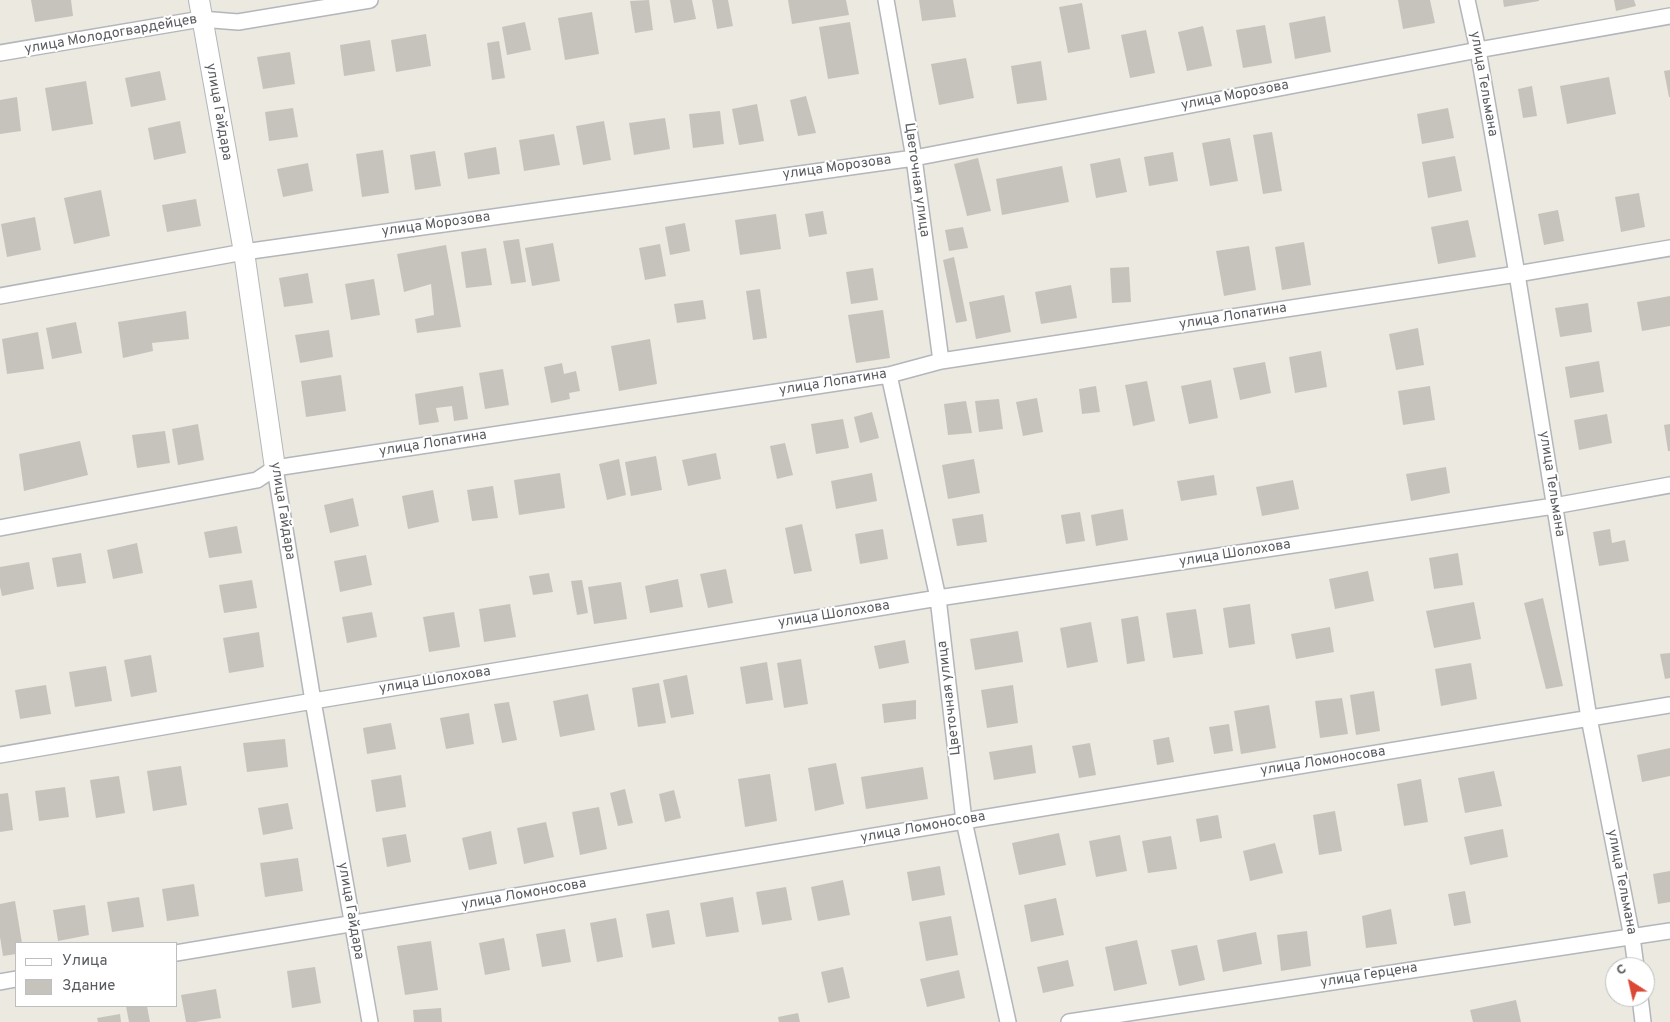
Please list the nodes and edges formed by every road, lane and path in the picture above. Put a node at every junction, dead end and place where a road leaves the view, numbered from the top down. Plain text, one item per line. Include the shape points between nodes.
1 (370, 0) edge
2 (886, 0) edge
3 (1467, 0) edge
4 (200, 9) edge
5 (1670, 16) edge
6 (1478, 50) junction
7 (0, 53) edge
8 (914, 158) junction
9 (1670, 248) edge
10 (244, 252) junction
11 (1517, 274) junction
12 (0, 296) edge
13 (941, 361) junction
14 (889, 375) junction
15 (275, 468) junction
16 (1670, 485) edge
17 (1554, 506) junction
18 (0, 528) edge
19 (938, 598) junction
20 (313, 701) junction
21 (1670, 705) edge
22 (1589, 718) junction
23 (0, 756) edge
24 (964, 821) junction
25 (352, 924) junction
26 (1670, 931) edge
27 (1632, 937) junction
28 (178, 953) edge
29 (1635, 957) edge
30 (15, 979) edge
31 (0, 982) edge
32 (1642, 1007) edge
33 (370, 1022) edge
34 (1008, 1022) edge
35 (1068, 1022) edge
36 (1644, 1022) edge

1 - 4 street, улица Молодогвардейцев via 238,22
2 - 8 street, Цветочная улица
3 - 6 street, улица Тельмана
4 - 7 street, улица Молодогвардейцев
4 - 10 street, улица Гайдара
5 - 6 street, улица Морозова
6 - 8 street, улица Морозова
6 - 11 street, улица Тельмана
8 - 10 street, улица Морозова
8 - 13 street, Цветочная улица
9 - 11 street, улица Лопатина
10 - 12 street, улица Морозова
10 - 15 street, улица Гайдара
11 - 13 street, улица Лопатина
11 - 17 street, улица Тельмана
13 - 14 street, улица Лопатина
14 - 15 street, улица Лопатина
14 - 19 street, Цветочная улица
15 - 18 street, улица Лопатина via 256,480
15 - 20 street, улица Гайдара
16 - 17 street, улица Шолохова
17 - 19 street, улица Шолохова
17 - 22 street, улица Тельмана
19 - 20 street, улица Шолохова
19 - 24 street, Цветочная улица
20 - 23 street, улица Шолохова
20 - 25 street, улица Гайдара
21 - 22 street, улица Ломоносова
22 - 24 street, улица Ломоносова
22 - 27 street, улица Тельмана
24 - 25 street, улица Ломоносова
24 - 34 street, Цветочная улица
25 - 28 street, улица Ломоносова
25 - 33 street, улица Гайдара
26 - 27 street, улица Герцена
27 - 29 street, улица Тельмана
27 - 35 street, улица Герцена
30 - 31 street
32 - 36 street

